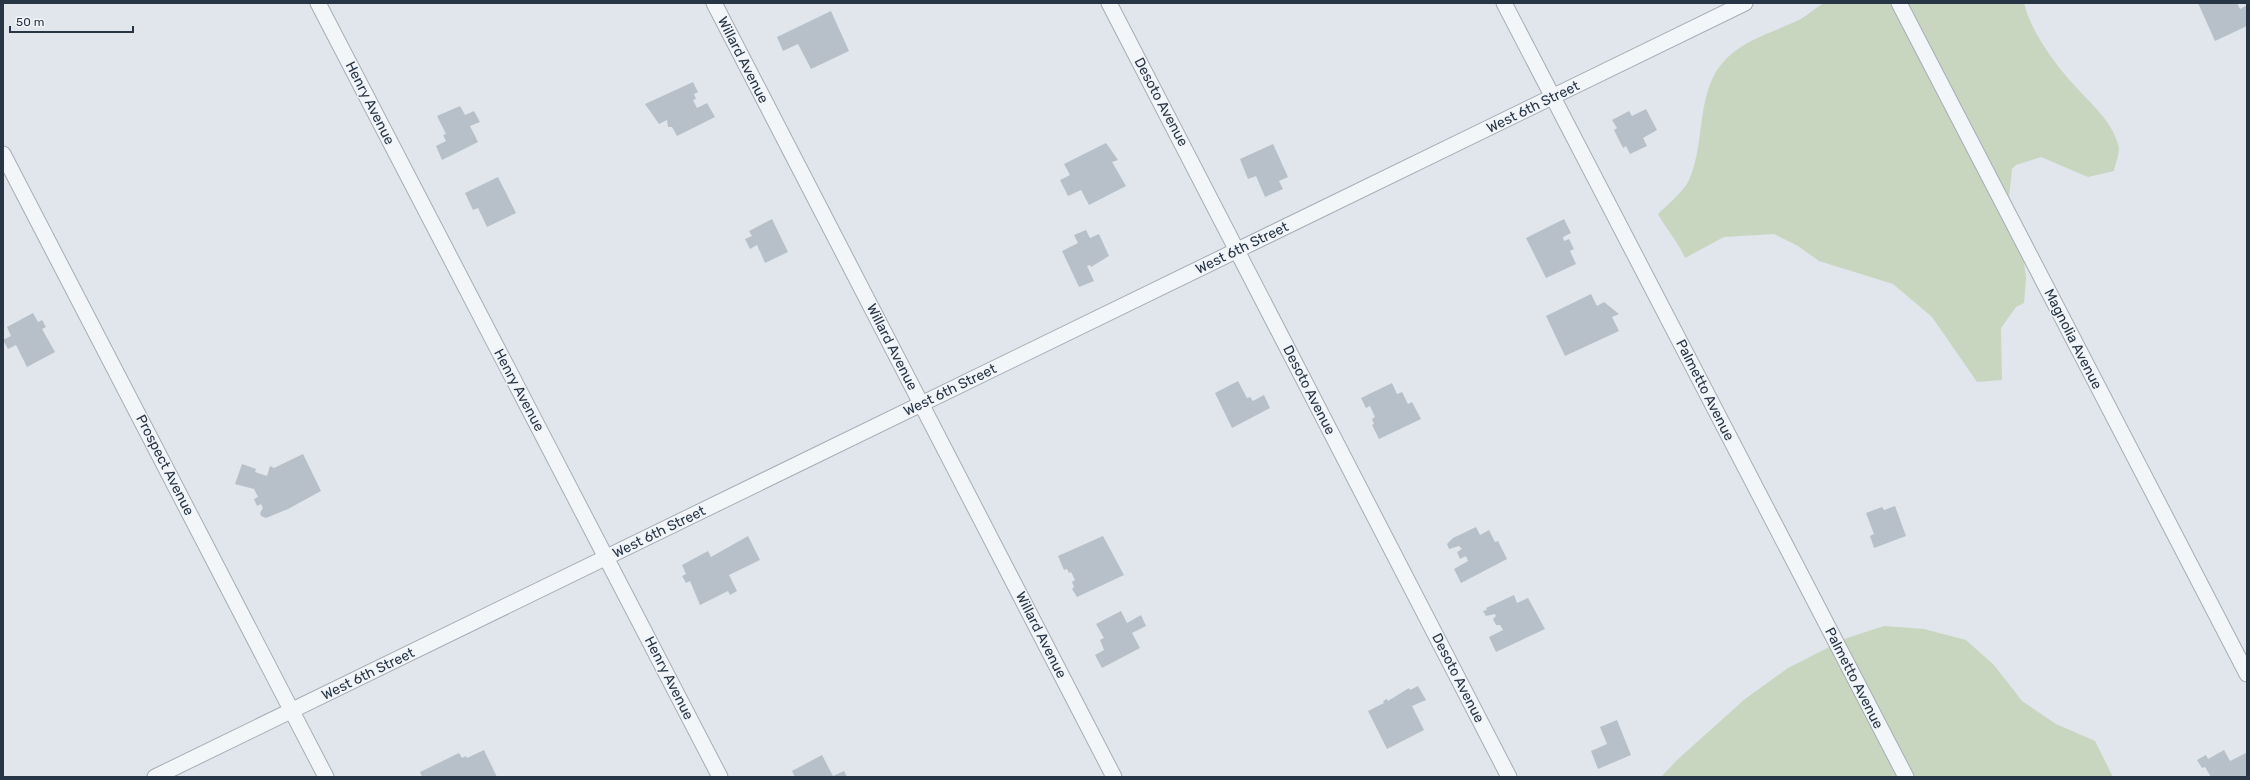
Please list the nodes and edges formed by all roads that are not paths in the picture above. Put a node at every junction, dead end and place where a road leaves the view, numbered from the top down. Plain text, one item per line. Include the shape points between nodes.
1 (318, 3) edge
2 (714, 3) edge
3 (1109, 3) edge
4 (1504, 3) edge
5 (1745, 3) edge
6 (1899, 3) edge
7 (1553, 97) junction
8 (3, 154) edge
9 (1237, 251) junction
10 (921, 404) junction
11 (606, 558) junction
12 (2247, 674) edge
13 (292, 711) junction
14 (155, 777) edge
15 (326, 777) edge
16 (720, 777) edge
17 (1114, 777) edge
18 (1509, 777) edge
19 (1906, 777) edge

1 - 11 street, Henry Avenue
2 - 10 street, Willard Avenue
3 - 9 street, Desoto Avenue
4 - 7 street, Palmetto Avenue
5 - 7 street, West 6th Street
6 - 12 street, Magnolia Avenue
7 - 9 street, West 6th Street
7 - 19 street, Palmetto Avenue
8 - 13 street, Prospect Avenue
9 - 10 street, West 6th Street
9 - 18 street, Desoto Avenue
10 - 11 street, West 6th Street
10 - 17 street, Willard Avenue
11 - 13 street, West 6th Street
11 - 16 street, Henry Avenue
13 - 14 street, West 6th Street
13 - 15 street, Prospect Avenue

